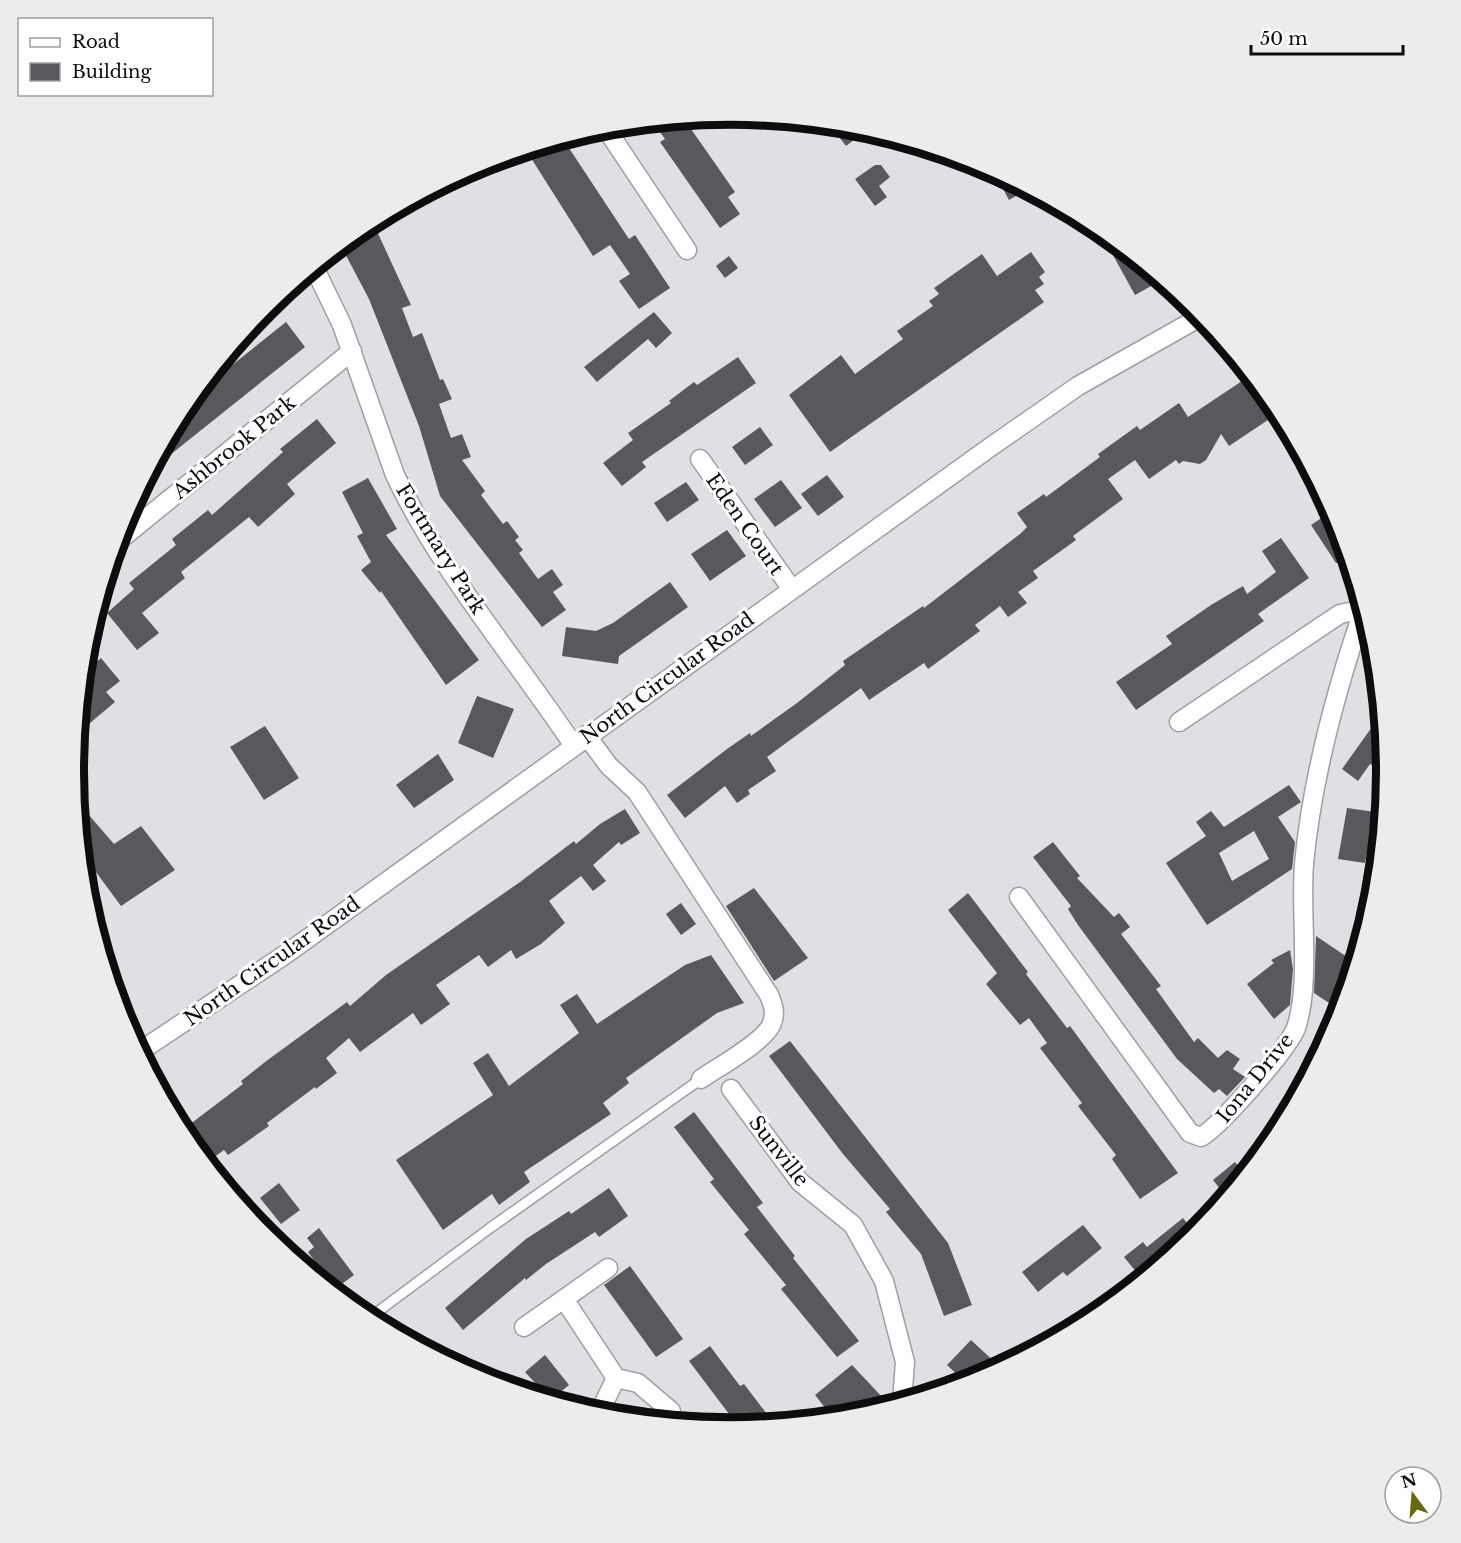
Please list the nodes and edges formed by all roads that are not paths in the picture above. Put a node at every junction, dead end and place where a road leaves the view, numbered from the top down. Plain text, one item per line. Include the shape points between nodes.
1 (611, 136) edge
2 (687, 250) dead end
3 (317, 274) edge
4 (1194, 320) edge
5 (352, 351) junction
6 (700, 459) dead end
7 (130, 531) edge
8 (791, 588) junction
9 (1356, 610) edge
10 (1360, 623) edge
11 (1179, 722) dead end
12 (580, 741) junction
13 (1019, 897) dead end
14 (146, 1047) edge
15 (701, 1079) joint
16 (731, 1089) dead end
17 (608, 1268) dead end
18 (564, 1299) junction
19 (377, 1313) edge
20 (524, 1327) dead end
21 (616, 1378) junction
22 (903, 1395) edge
23 (603, 1406) edge
24 (671, 1411) dead end

1 - 2 street
3 - 5 street, Fortmary Park
4 - 8 street, North Circular Road via 1078,386
5 - 7 street, Ashbrook Park
5 - 12 street, Fortmary Park via 406,498 462,586
6 - 8 street, Eden Court
8 - 12 street, North Circular Road
9 - 11 street, Iona Drive via 1340,614
10 - 13 street, Iona Drive via 1326,737 1308,825 1301,1002 1295,1029 1256,1082 1213,1130 1201,1137 1190,1133
12 - 14 street, North Circular Road via 286,954
12 - 15 street, Fortmary Park via 638,792 763,986 775,1011 764,1035
15 - 19 lane
16 - 22 street, Sunville via 800,1182 853,1225 884,1281 905,1362
17 - 18 street
18 - 20 street
18 - 21 street
21 - 23 street
21 - 24 street via 638,1383

